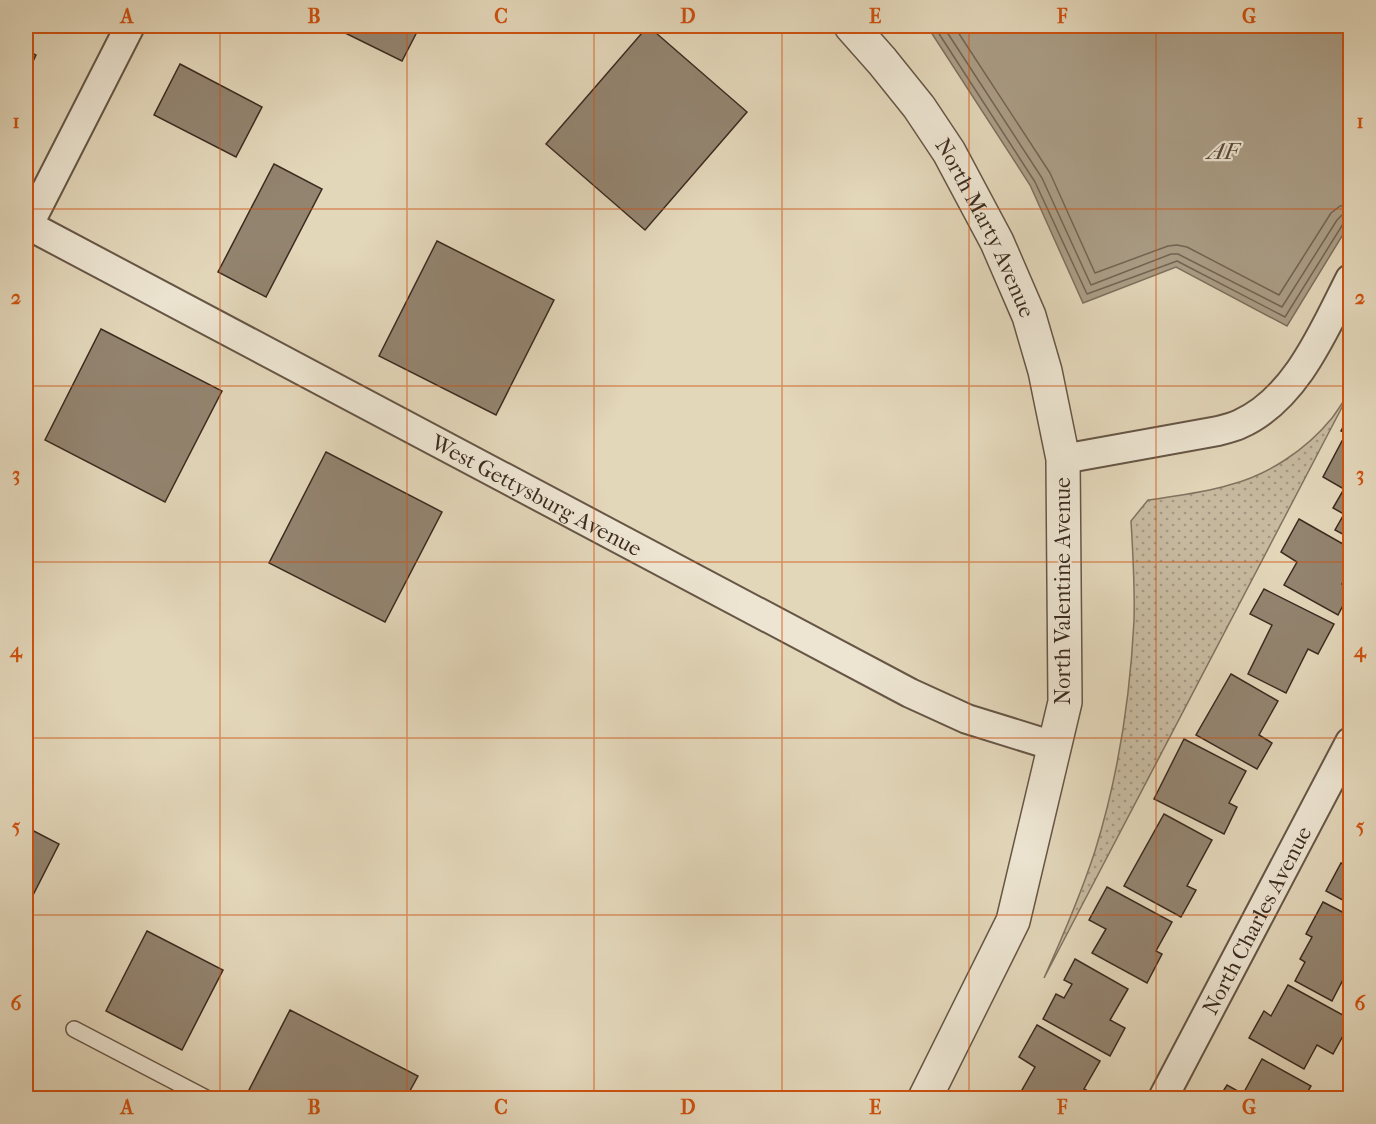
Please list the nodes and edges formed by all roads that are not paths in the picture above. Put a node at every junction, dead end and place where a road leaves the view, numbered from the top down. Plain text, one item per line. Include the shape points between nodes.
1 (130, 26) edge
2 (851, 26) edge
3 (27, 227) edge
4 (1350, 279) edge
5 (1063, 459) junction
6 (1350, 742) edge
7 (1054, 746) junction
8 (74, 1029) dead end
9 (206, 1098) edge
10 (925, 1098) edge
11 (1163, 1098) edge

1 - 3 street
2 - 5 street, North Marty Avenue via 919,107 949,152 997,242 1029,316
3 - 7 street, West Gettysburg Avenue via 910,693 967,719
4 - 5 street, North Valentine Avenue via 1298,373 1280,396 1257,414 1218,431
5 - 7 street, North Valentine Avenue via 1065,702
6 - 11 street, North Charles Avenue
7 - 10 street, North Valentine Avenue via 1013,921
8 - 9 lane

